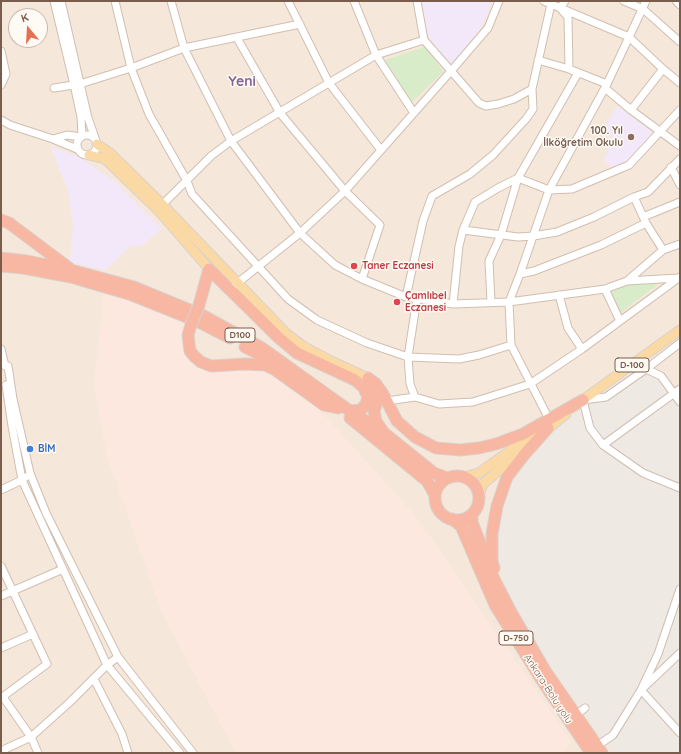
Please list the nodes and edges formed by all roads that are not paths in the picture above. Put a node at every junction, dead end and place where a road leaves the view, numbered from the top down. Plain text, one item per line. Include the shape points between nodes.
1 (54, 1) edge
2 (61, 1) edge
3 (115, 1) edge
4 (171, 1) edge
5 (288, 1) edge
6 (354, 1) edge
7 (417, 1) edge
8 (499, 1) edge
9 (544, 1) edge
10 (565, 1) edge
11 (624, 1) edge
12 (646, 1) edge
13 (676, 1) edge
14 (551, 4) junction
15 (680, 5) edge
16 (560, 8) junction
17 (642, 9) junction
18 (300, 24) junction
19 (629, 37) junction
20 (237, 38) junction
21 (424, 40) junction
22 (680, 42) edge
23 (184, 48) junction
24 (1, 51) edge
25 (376, 55) junction
26 (538, 60) junction
27 (131, 68) junction
28 (569, 69) junction
29 (664, 70) junction
30 (451, 71) junction
31 (578, 73) junction
32 (329, 83) junction
33 (680, 83) edge
34 (77, 84) junction
35 (1, 85) edge
36 (606, 86) junction
37 (54, 88) dead end
38 (532, 89) junction
39 (631, 110) junction
40 (680, 110) edge
41 (280, 112) junction
42 (414, 113) junction
43 (1, 120) edge
44 (660, 132) junction
45 (81, 136) junction
46 (53, 139) junction
47 (96, 141) junction
48 (231, 141) junction
49 (680, 146) edge
50 (77, 149) junction
51 (381, 150) junction
52 (89, 155) junction
53 (680, 159) edge
54 (671, 167) junction
55 (518, 178) junction
56 (187, 181) junction
57 (680, 185) edge
58 (550, 190) junction
59 (345, 191) junction
60 (634, 197) junction
61 (680, 202) edge
62 (160, 207) junction
63 (1, 220) edge
64 (644, 220) junction
65 (463, 230) junction
66 (300, 233) junction
67 (500, 235) junction
68 (533, 236) junction
69 (680, 244) edge
70 (663, 250) junction
71 (1, 258) edge
72 (1, 266) edge
73 (258, 266) junction
74 (209, 269) junction
75 (71, 270) junction
76 (520, 274) junction
77 (679, 277) edge
78 (362, 279) junction
79 (627, 281) junction
80 (234, 286) junction
81 (605, 289) junction
82 (559, 295) junction
83 (406, 296) junction
84 (417, 298) junction
85 (491, 302) junction
86 (508, 302) junction
87 (453, 304) junction
88 (620, 321) junction
89 (680, 330) edge
90 (680, 343) edge
91 (511, 345) junction
92 (1, 349) edge
93 (582, 349) junction
94 (408, 357) junction
95 (637, 362) junction
96 (6, 366) edge
97 (646, 369) junction
98 (368, 378) junction
99 (530, 384) junction
100 (680, 388) edge
101 (674, 393) junction
102 (415, 397) junction
103 (583, 400) junction
104 (387, 401) junction
105 (680, 402) edge
106 (338, 408) junction
107 (350, 411) junction
108 (550, 424) junction
109 (383, 432) junction
110 (603, 445) junction
111 (30, 473) junction
112 (465, 477) junction
113 (447, 478) junction
114 (22, 480) junction
115 (680, 488) edge
116 (1, 490) edge
117 (435, 494) junction
118 (479, 495) junction
119 (472, 514) junction
120 (452, 519) junction
121 (1, 566) edge
122 (63, 569) junction
123 (680, 589) edge
124 (13, 591) junction
125 (501, 594) junction
126 (1, 596) edge
127 (33, 634) junction
128 (1, 648) edge
129 (680, 653) edge
130 (118, 657) junction
131 (107, 665) junction
132 (94, 679) junction
133 (641, 690) junction
134 (2, 698) edge
135 (585, 708) dead end
136 (576, 715) junction
137 (680, 733) edge
138 (31, 737) junction
139 (1, 751) edge
140 (594, 751) edge
141 (38, 753) edge
142 (128, 753) edge
143 (180, 753) edge
144 (193, 753) edge

1 - 34 street
2 - 34 street
3 - 27 street
4 - 23 street
5 - 18 street
6 - 25 street
7 - 21 street
8 - 30 street via 488,28
9 - 14 street
10 - 16 street
11 - 17 street
12 - 17 street
13 - 15 street
14 - 16 street
14 - 26 street
16 - 19 street
16 - 28 street via 568,17
17 - 19 street
17 - 22 street
18 - 20 street
18 - 32 street
19 - 29 street
19 - 36 street
20 - 23 street
20 - 41 street
21 - 25 street
21 - 30 street
23 - 27 street
23 - 48 street
24 - 35 street via 6,74
25 - 32 street
25 - 42 street
26 - 28 street
26 - 38 street
27 - 34 street
27 - 56 street via 149,114
28 - 31 street
29 - 33 street
29 - 39 street
30 - 38 street via 479,103 486,106 514,99
30 - 42 street
31 - 36 street
31 - 55 street
32 - 41 street
32 - 51 street
34 - 37 street
34 - 45 street
34 - 47 street
36 - 39 street
36 - 58 street
38 - 83 street via 533,109 493,155 470,174 432,196 423,221
39 - 44 street
40 - 44 street
41 - 48 street
41 - 59 street
42 - 51 street
43 - 46 street
44 - 49 street
44 - 58 street via 629,165 572,189
45 - 46 street via 67,135
45 - 47 street via 89,135
45 - 50 street via 77,142
46 - 50 street
47 - 52 street via 96,150
47 - 62 main road
48 - 56 street via 211,156
48 - 66 street
50 - 52 street
51 - 59 street
52 - 62 main road via 105,160
53 - 54 street
54 - 57 street
54 - 60 street via 648,192
55 - 58 street
55 - 65 street via 475,202
55 - 67 street
56 - 62 street
56 - 73 street via 192,194
58 - 68 street
59 - 66 street
59 - 78 street via 380,224
60 - 64 street
60 - 68 street via 557,232
61 - 64 street
62 - 74 main road
62 - 80 main road
63 - 75 highway via 9,223
64 - 70 street
64 - 76 street via 601,245
65 - 67 street
65 - 87 street
66 - 73 street
66 - 78 street via 335,265
67 - 68 street
67 - 85 street via 490,261
68 - 76 street
69 - 70 street
70 - 79 street
71 - 75 highway, D100
72 - 106 highway, D100 via 78,279 129,294 199,322 257,353
73 - 80 street
73 - 94 street via 288,299 317,320 367,343
74 - 80 highway
74 - 106 highway, bridge via 188,335 190,350 194,357 211,366 265,365 324,405
75 - 107 highway, D100 via 134,287 202,315 262,348
76 - 86 street
77 - 79 street
77 - 88 street
78 - 83 street
79 - 81 street
80 - 98 main road via 303,346
80 - 107 highway via 279,338 297,353 355,380 364,388 368,397 366,404 361,410
81 - 82 street
81 - 88 street
82 - 86 street
82 - 93 street via 568,328
83 - 84 street
84 - 87 street
84 - 94 street
85 - 86 street
85 - 87 street
86 - 91 street
88 - 93 street
89 - 95 main road, D-100
90 - 97 street
91 - 94 street via 459,360
91 - 99 street
92 - 96 street
93 - 99 street
94 - 102 street via 410,384
95 - 97 street
95 - 103 main road, D-100
96 - 111 street
96 - 114 street via 12,426
97 - 101 street via 661,376
97 - 103 street via 606,397
98 - 104 highway via 376,384
98 - 109 highway via 377,402 374,411 376,421
99 - 102 street via 473,402 439,404
99 - 108 street
100 - 101 street
101 - 105 street
101 - 110 street
102 - 104 street
103 - 108 highway
103 - 110 street via 590,428
104 - 108 highway via 397,421 415,437 436,448 479,448
106 - 117 highway, D100 via 426,481
107 - 109 highway, D100
108 - 112 main road, D100 via 479,474
108 - 118 main road via 483,484
108 - 125 highway via 507,477 497,506 492,534 492,560
109 - 113 highway, D100 via 434,473
110 - 115 street via 644,473
111 - 114 street
111 - 130 street via 46,513
112 - 113 highway, D100
112 - 118 highway via 475,484
113 - 117 highway via 441,482
114 - 116 street
114 - 122 street
117 - 120 highway, D100 via 440,513
118 - 119 highway via 479,502
119 - 120 highway via 459,520
119 - 125 highway, Ankara-Bolu yolu via 472,522 481,548
120 - 140 highway, Ankara-Bolu yolu / D-750 via 461,526 495,605 540,679
121 - 124 street
122 - 124 street
122 - 131 street
123 - 133 street via 658,654
124 - 126 street
124 - 127 street
125 - 136 highway, Ankara-Bolu yolu via 546,672
127 - 128 street
127 - 134 street via 47,664
129 - 133 street
130 - 131 street
130 - 144 street
131 - 132 street
131 - 143 street
132 - 138 street
132 - 142 street via 122,734
133 - 137 street
133 - 140 street via 612,735
134 - 138 street
135 - 136 street
136 - 140 highway, Ankara-Bolu yolu
138 - 139 street
138 - 141 street

